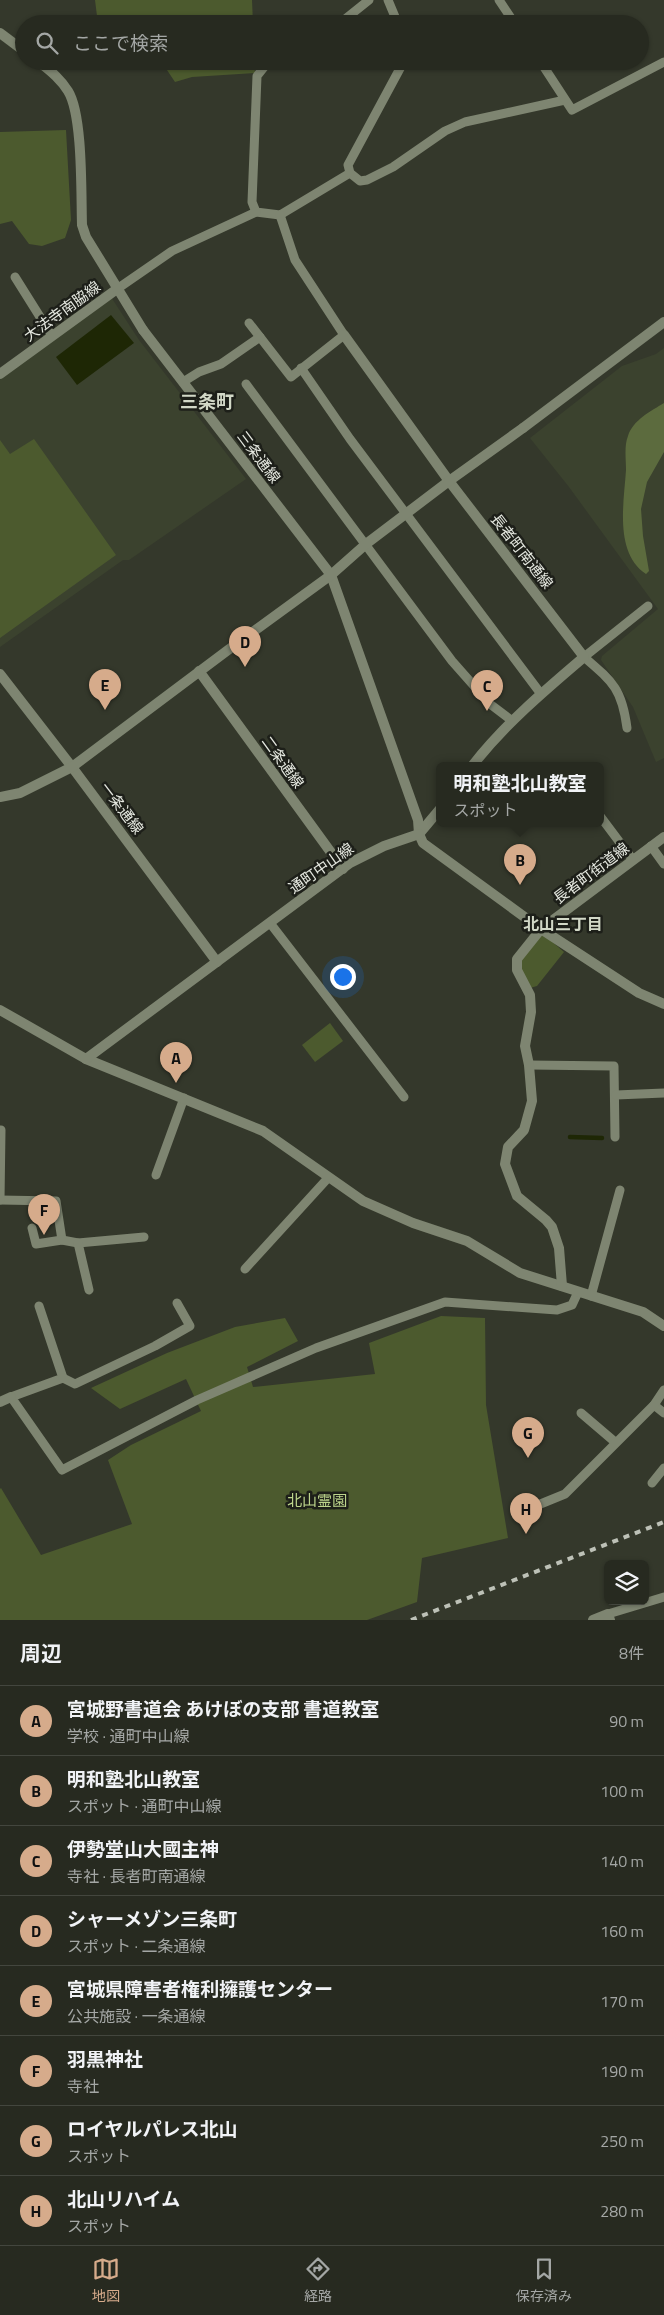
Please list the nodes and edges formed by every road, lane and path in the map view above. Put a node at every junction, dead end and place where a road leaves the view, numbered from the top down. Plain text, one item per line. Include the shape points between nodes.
1 (369, 0) edge
2 (388, 0) edge
3 (500, 0) edge
4 (350, 15) edge
5 (394, 15) edge
6 (509, 15) edge
7 (0, 32) edge
8 (15, 44) edge
9 (664, 62) edge
10 (49, 70) edge
11 (262, 70) edge
12 (399, 70) edge
13 (546, 70) edge
14 (649, 70) edge
15 (649, 70) edge
16 (565, 100) junction
17 (350, 173) junction
18 (256, 212) junction
19 (280, 216) junction
20 (16, 277) dead end
21 (117, 289) junction
22 (664, 322) edge
23 (249, 323) dead end
24 (344, 335) junction
25 (52, 336) junction
26 (260, 338) junction
27 (300, 368) junction
28 (0, 374) edge
29 (183, 382) junction
30 (246, 384) dead end
31 (449, 481) junction
32 (407, 513) junction
33 (366, 544) junction
34 (331, 575) junction
35 (648, 606) dead end
36 (584, 656) junction
37 (199, 671) junction
38 (0, 674) edge
39 (541, 694) junction
40 (511, 720) junction
41 (627, 728) dead end
42 (475, 762) edge
43 (72, 767) junction
44 (0, 797) edge
45 (436, 814) edge
46 (604, 821) edge
47 (419, 834) junction
48 (664, 837) edge
49 (651, 846) junction
50 (633, 860) junction
51 (664, 864) edge
52 (343, 869) junction
53 (270, 923) junction
54 (541, 928) junction
55 (217, 962) junction
56 (664, 1004) edge
57 (0, 1010) edge
58 (86, 1060) junction
59 (529, 1065) junction
60 (664, 1094) edge
61 (616, 1095) junction
62 (404, 1097) dead end
63 (184, 1098) junction
64 (1, 1130) dead end
65 (615, 1136) dead end
66 (156, 1175) dead end
67 (328, 1178) junction
68 (620, 1190) dead end
69 (0, 1200) edge
70 (32, 1228) dead end
71 (144, 1237) dead end
72 (62, 1240) junction
73 (78, 1243) junction
74 (245, 1269) dead end
75 (562, 1286) junction
76 (89, 1290) dead end
77 (578, 1292) junction
78 (591, 1296) junction
79 (176, 1303) dead end
80 (39, 1306) dead end
81 (664, 1326) edge
82 (63, 1378) junction
83 (664, 1390) edge
84 (11, 1397) junction
85 (0, 1402) edge
86 (654, 1405) junction
87 (580, 1413) dead end
88 (664, 1413) edge
89 (615, 1442) junction
90 (664, 1468) edge
91 (652, 1483) dead end
92 (538, 1505) dead end
93 (664, 1597) edge
94 (609, 1617) edge
95 (594, 1620) edge

1 - 4 lane
2 - 5 lane
3 - 6 lane
7 - 8 street
9 - 14 lane
10 - 21 street, 三条通線 via 69,92 76,112 82,224 90,246
11 - 18 lane via 257,76 252,202
12 - 17 lane via 348,165
13 - 16 lane
15 - 16 lane via 572,110
16 - 17 lane via 465,122 367,180 360,181
17 - 19 lane
18 - 19 lane
18 - 21 lane via 172,251
19 - 24 lane via 295,260
20 - 25 lane
21 - 25 street, 大法寺南脇線
21 - 29 street, 三条通線 via 143,330
22 - 31 street
23 - 26 lane
24 - 27 lane
24 - 31 street, 長者町南通線
25 - 28 street, 大法寺南脇線
26 - 27 lane via 291,377
26 - 29 lane via 221,364
27 - 32 lane
29 - 34 street, 三条通線
30 - 33 lane
31 - 32 street
31 - 36 street, 長者町南通線
32 - 33 street
32 - 39 lane
33 - 34 street
33 - 40 lane via 477,692
34 - 37 street
34 - 47 street, 三条通線 via 418,820
35 - 36 lane
36 - 39 street
36 - 41 lane via 608,677 618,691 624,703
37 - 43 street
37 - 52 street, 二条通線
38 - 43 street, 一条通線
39 - 40 street
40 - 42 street
43 - 44 street via 20,793
43 - 55 street, 一条通線
45 - 47 street
46 - 50 lane
47 - 52 street, 通町中山線 via 384,846
47 - 54 street via 423,843
48 - 49 street, 長者町街道線
49 - 50 street, 長者町街道線
49 - 51 lane
50 - 54 street, 長者町街道線
52 - 53 street, 通町中山線
53 - 55 street, 通町中山線
53 - 62 lane
54 - 56 street via 639,993
54 - 59 street, 長者町街道線 via 517,959 517,970 530,995 531,1012 525,1046
55 - 58 street, 通町中山線
57 - 58 street
58 - 63 street
59 - 61 lane via 614,1066
59 - 75 street, 長者町街道線 via 532,1101 524,1130 508,1147 505,1164 517,1196 552,1227 559,1248
60 - 61 lane
61 - 65 lane
63 - 66 lane
63 - 67 street via 263,1131
64 - 69 lane
67 - 74 lane
67 - 75 street via 363,1201 413,1223 467,1241 520,1273
68 - 78 lane
69 - 72 lane via 56,1201
70 - 72 lane via 36,1244
71 - 73 lane
72 - 73 lane
73 - 76 lane
75 - 77 street
77 - 78 street
77 - 84 lane via 572,1305 557,1310 445,1302 316,1348 196,1400 62,1470
78 - 81 street via 643,1312
79 - 82 lane via 190,1326 75,1384
80 - 82 lane
82 - 84 lane
83 - 86 lane
84 - 85 street
86 - 88 lane
86 - 89 lane
87 - 89 lane
89 - 92 lane via 565,1494
90 - 91 lane
93 - 94 lane
94 - 95 street

